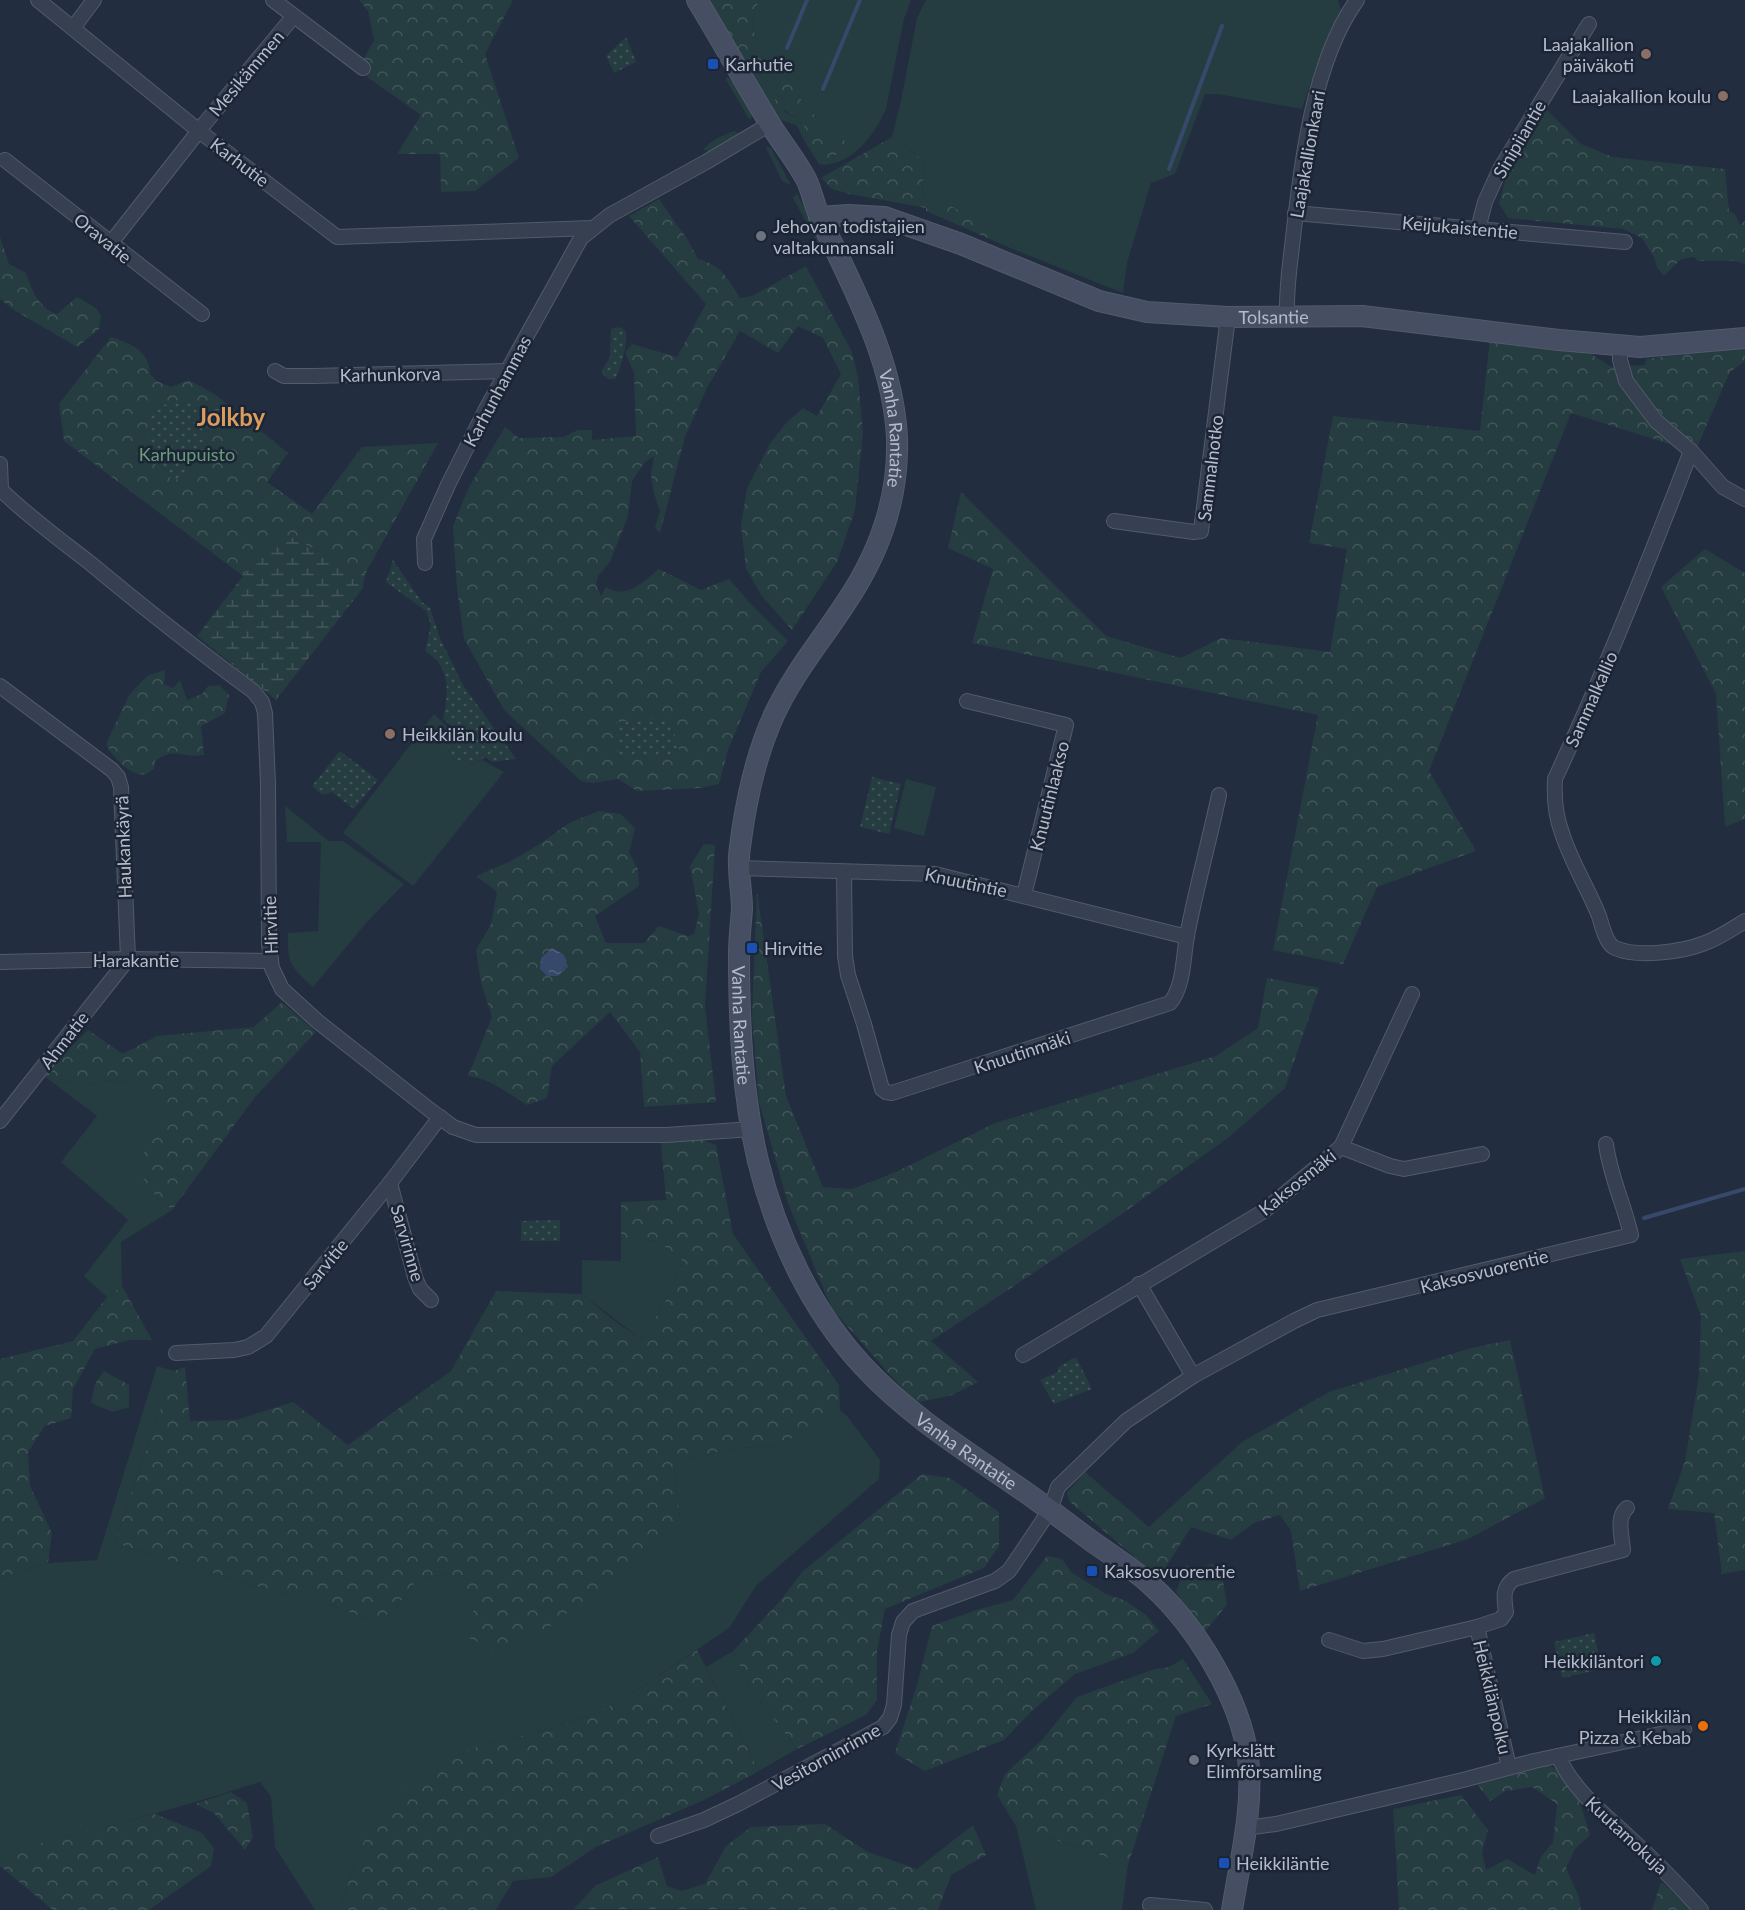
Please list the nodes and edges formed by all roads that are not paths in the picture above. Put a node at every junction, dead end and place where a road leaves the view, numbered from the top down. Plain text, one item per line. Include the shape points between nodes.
1 (38, 0) edge
2 (94, 0) edge
3 (273, 0) edge
4 (697, 0) edge
5 (1357, 0) edge
6 (293, 17) junction
7 (1589, 24) dead end
8 (73, 28) junction
9 (363, 68) dead end
10 (770, 124) junction
11 (199, 131) junction
12 (5, 160) dead end
13 (1295, 213) junction
14 (819, 217) junction
15 (592, 228) junction
16 (1478, 229) junction
17 (1625, 242) dead end
18 (110, 244) junction
19 (202, 314) dead end
20 (1287, 315) junction
21 (1228, 317) junction
22 (1745, 338) edge
23 (1620, 346) junction
24 (275, 371) dead end
25 (507, 371) junction
26 (1691, 451) junction
27 (0, 464) edge
28 (0, 490) edge
29 (1745, 498) edge
30 (1114, 521) dead end
31 (425, 563) dead end
32 (0, 686) edge
33 (967, 701) dead end
34 (1219, 795) dead end
35 (738, 868) junction
36 (844, 872) junction
37 (1024, 895) junction
38 (1745, 921) edge
39 (1187, 937) junction
40 (128, 959) junction
41 (271, 961) junction
42 (0, 962) edge
43 (1413, 994) dead end
44 (441, 1117) junction
45 (0, 1121) edge
46 (752, 1129) junction
47 (1606, 1144) dead end
48 (1341, 1147) junction
49 (1482, 1154) dead end
50 (390, 1183) junction
51 (1140, 1284) junction
52 (431, 1300) dead end
53 (176, 1353) dead end
54 (1023, 1355) dead end
55 (1193, 1377) junction
56 (1627, 1508) dead end
57 (1050, 1510) junction
58 (1476, 1628) junction
59 (1329, 1640) dead end
60 (1684, 1729) dead end
61 (1558, 1756) junction
62 (1509, 1767) junction
63 (1246, 1828) junction
64 (658, 1836) dead end
65 (1150, 1905) dead end
66 (1205, 1910) edge
67 (1232, 1910) edge
68 (1701, 1910) edge

1 - 8 street, Karhutie
2 - 8 street
3 - 6 street
4 - 10 main road, Vanha Rantatie
5 - 13 street, Laajakallionkaari via 1326,58
6 - 9 street
6 - 11 street, Mesikämmen
7 - 16 street, Sinipiiantie via 1500,169 1485,201
8 - 11 street, Karhutie
10 - 14 main road, Vanha Rantatie via 798,186
10 - 15 street
11 - 15 street, Karhutie via 337,237
11 - 18 street, Mesikämmen
12 - 18 street, Oravatie
13 - 16 street, Keijukaistentie
13 - 20 street, Laajakallionkaari
14 - 21 main road, Tolsantie via 884,217 1123,308
14 - 35 main road, Vanha Rantatie via 865,314 885,371 897,435 894,489 885,526 863,577 809,653 772,719 746,806
15 - 25 street, Karhunhammas via 575,246
16 - 17 street, Keijukaistentie
18 - 19 street, Oravatie
20 - 21 main road, Tolsantie
20 - 23 main road, Tolsantie via 1362,316
21 - 30 street, Sammalnotko via 1201,531
22 - 23 main road, Tolsantie
23 - 26 street via 1626,381 1656,422
24 - 25 street, Karhunkorva via 284,376
25 - 31 street, Karhunhammas via 430,523 424,539
26 - 29 street via 1723,488
26 - 38 street, Sammalkallio via 1608,661 1556,778 1554,798 1561,832 1613,948 1641,954 1689,948 1705,944
27 - 28 street, Hirvitie
28 - 41 street, Hirvitie via 28,517 262,702 266,713
32 - 40 street, Haukankäyrä via 118,777
33 - 37 street, Knuutinlaakso via 1066,725
34 - 39 street, Knuutinmäki
35 - 36 street, Knuutintie
35 - 46 main road, Vanha Rantatie via 742,900 739,946 743,1055
36 - 37 street, Knuutintie via 935,874
36 - 39 street, Knuutinmäki via 848,975 882,1089 889,1093 1170,1003 1181,974
37 - 39 street, Knuutintie
40 - 41 street, Harakantie
40 - 42 street, Harakantie
40 - 45 street, Ahmatie
41 - 44 street, Hirvitie via 278,984 317,1021
43 - 48 street, Kaksosmäki
44 - 46 street, Hirvitie via 462,1131 496,1136 666,1135
44 - 50 street, Sarvitie
46 - 57 main road, Vanha Rantatie via 767,1193 789,1250 803,1280 844,1344 892,1395
47 - 55 street, Kaksosvuorentie via 1631,1235 1317,1310
48 - 49 street via 1404,1168
48 - 51 street, Kaksosmäki via 1263,1211
50 - 52 street, Sarvirinne via 415,1277
50 - 53 street, Sarvitie via 266,1336 234,1350
51 - 54 street, Kaksosmäki
51 - 55 street
55 - 57 street, Kaksosvuorentie via 1113,1432 1058,1487
56 - 58 street, Heikkilänpolku via 1620,1517 1623,1550 1514,1579 1504,1593 1506,1612 1501,1619
57 - 63 main road, Vanha Rantatie via 1150,1584 1175,1610 1223,1682 1248,1756
57 - 64 street, Vesitorninrinne via 1008,1571 995,1581 913,1611 903,1622 894,1705 883,1727 738,1804
58 - 59 street, Heikkilänpolku via 1363,1651
58 - 62 street, Heikkilänpolku
60 - 61 street
61 - 62 street
61 - 68 street, Kuutamokuja via 1578,1790
62 - 63 street via 1265,1827
63 - 67 main road, Vanha Rantatie
65 - 66 street

